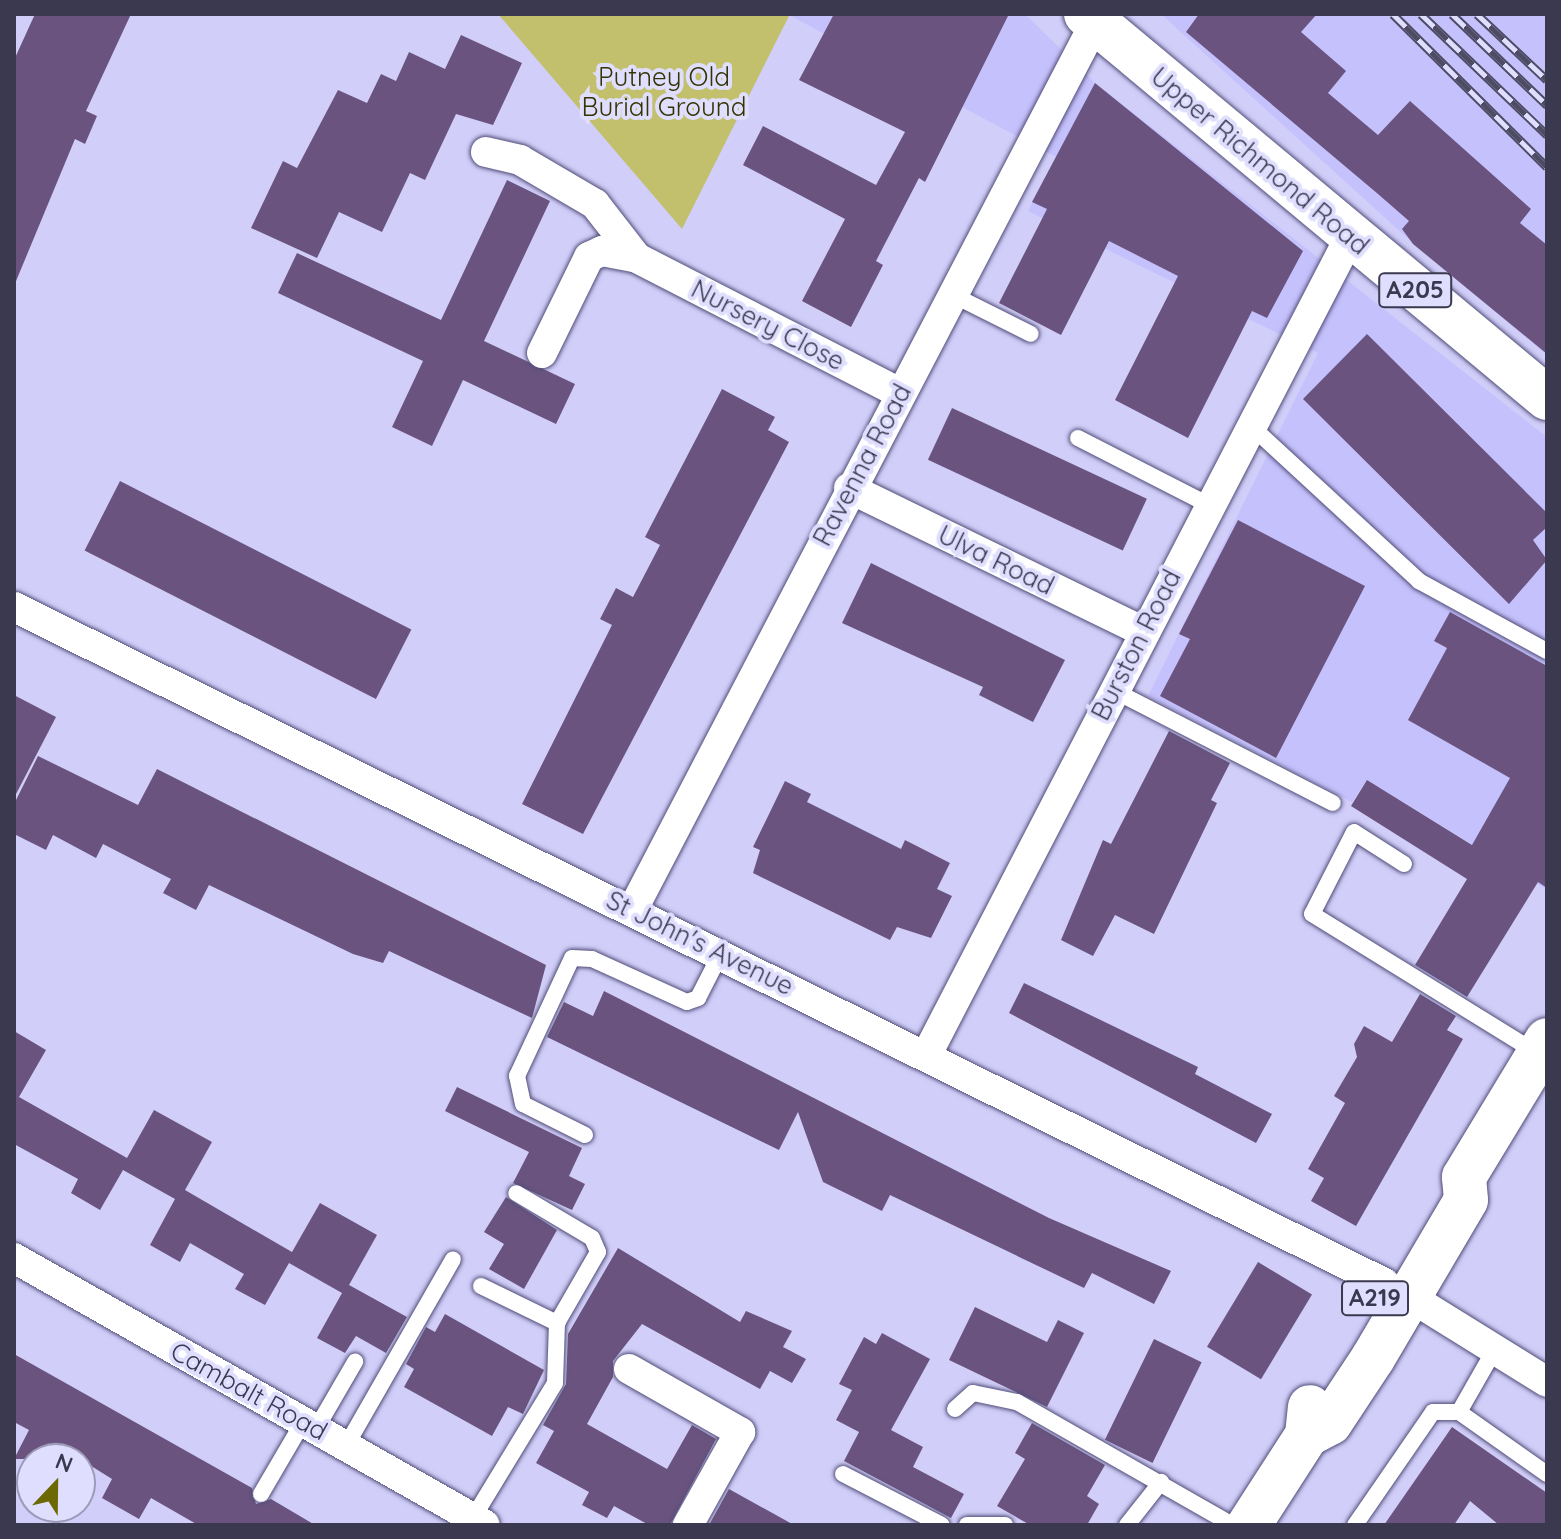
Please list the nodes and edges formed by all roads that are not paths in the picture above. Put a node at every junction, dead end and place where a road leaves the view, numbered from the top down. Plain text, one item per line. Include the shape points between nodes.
1 (1090, 18) edge
2 (486, 152) dead end
3 (1350, 237) junction
4 (637, 258) junction
5 (951, 294) junction
6 (1031, 334) dead end
7 (542, 353) dead end
8 (900, 393) junction
9 (1547, 398) edge
10 (1250, 425) junction
11 (1078, 438) dead end
12 (849, 488) junction
13 (1209, 505) junction
14 (14, 607) edge
15 (1144, 632) junction
16 (1547, 651) edge
17 (1113, 690) junction
18 (1333, 803) dead end
19 (1404, 864) dead end
20 (633, 909) junction
21 (721, 953) junction
22 (1543, 1047) edge
23 (926, 1056) junction
24 (585, 1135) dead end
25 (516, 1193) dead end
26 (14, 1258) edge
27 (453, 1259) dead end
28 (481, 1286) dead end
29 (1397, 1290) junction
30 (557, 1323) junction
31 (1495, 1349) junction
32 (355, 1362) dead end
33 (629, 1369) dead end
34 (1547, 1382) edge
35 (955, 1409) dead end
36 (1459, 1412) junction
37 (310, 1425) junction
38 (346, 1446) junction
39 (843, 1474) dead end
40 (1547, 1474) edge
41 (1161, 1482) junction
42 (261, 1494) dead end
43 (470, 1521) edge
44 (688, 1525) edge
45 (942, 1525) edge
46 (967, 1525) edge
47 (1005, 1525) edge
48 (1127, 1525) edge
49 (1233, 1525) edge
50 (1249, 1525) edge
51 (1355, 1525) edge

1 - 3 main road, Upper Richmond Road / A205
1 - 5 street, Ravenna Road
2 - 4 street, Nursery Close via 520,160 595,204
3 - 9 main road, Upper Richmond Road / A205
3 - 10 street, Burston Road
4 - 7 street, Nursery Close via 602,251 589,257
4 - 8 street, Nursery Close
5 - 6 lane
5 - 8 street, Ravenna Road
8 - 12 street, Ravenna Road
10 - 13 street, Burston Road
10 - 16 lane via 1270,436 1419,581
11 - 13 lane
12 - 15 street, Ulva Road
12 - 20 street, Ravenna Road
13 - 15 street, Burston Road
14 - 20 street, St John's Avenue
15 - 17 street, Burston Road
17 - 18 lane
17 - 23 street, Burston Road
19 - 22 lane via 1354,832 1312,914
20 - 21 street, St John's Avenue
21 - 23 street, St John's Avenue
21 - 24 lane via 698,998 687,1002 592,959 572,958 517,1076 523,1104
22 - 29 main road, A219 via 1464,1177 1440,1186
23 - 29 street, St John's Avenue
25 - 30 lane via 592,1238 598,1252
26 - 37 street, Cambalt Road
27 - 38 lane
28 - 30 lane
29 - 31 street, St John's Avenue
29 - 50 main road, A219 via 1309,1409 1307,1435
30 - 43 lane via 555,1383
31 - 34 street, St John's Avenue
31 - 36 lane
32 - 37 lane
33 - 44 street via 740,1432
35 - 41 lane via 973,1393 991,1392
36 - 40 lane
36 - 51 lane via 1433,1412
37 - 38 street, Cambalt Road
37 - 42 lane
38 - 43 street, Cambalt Road
39 - 45 lane
41 - 48 lane
41 - 49 lane
46 - 47 lane

